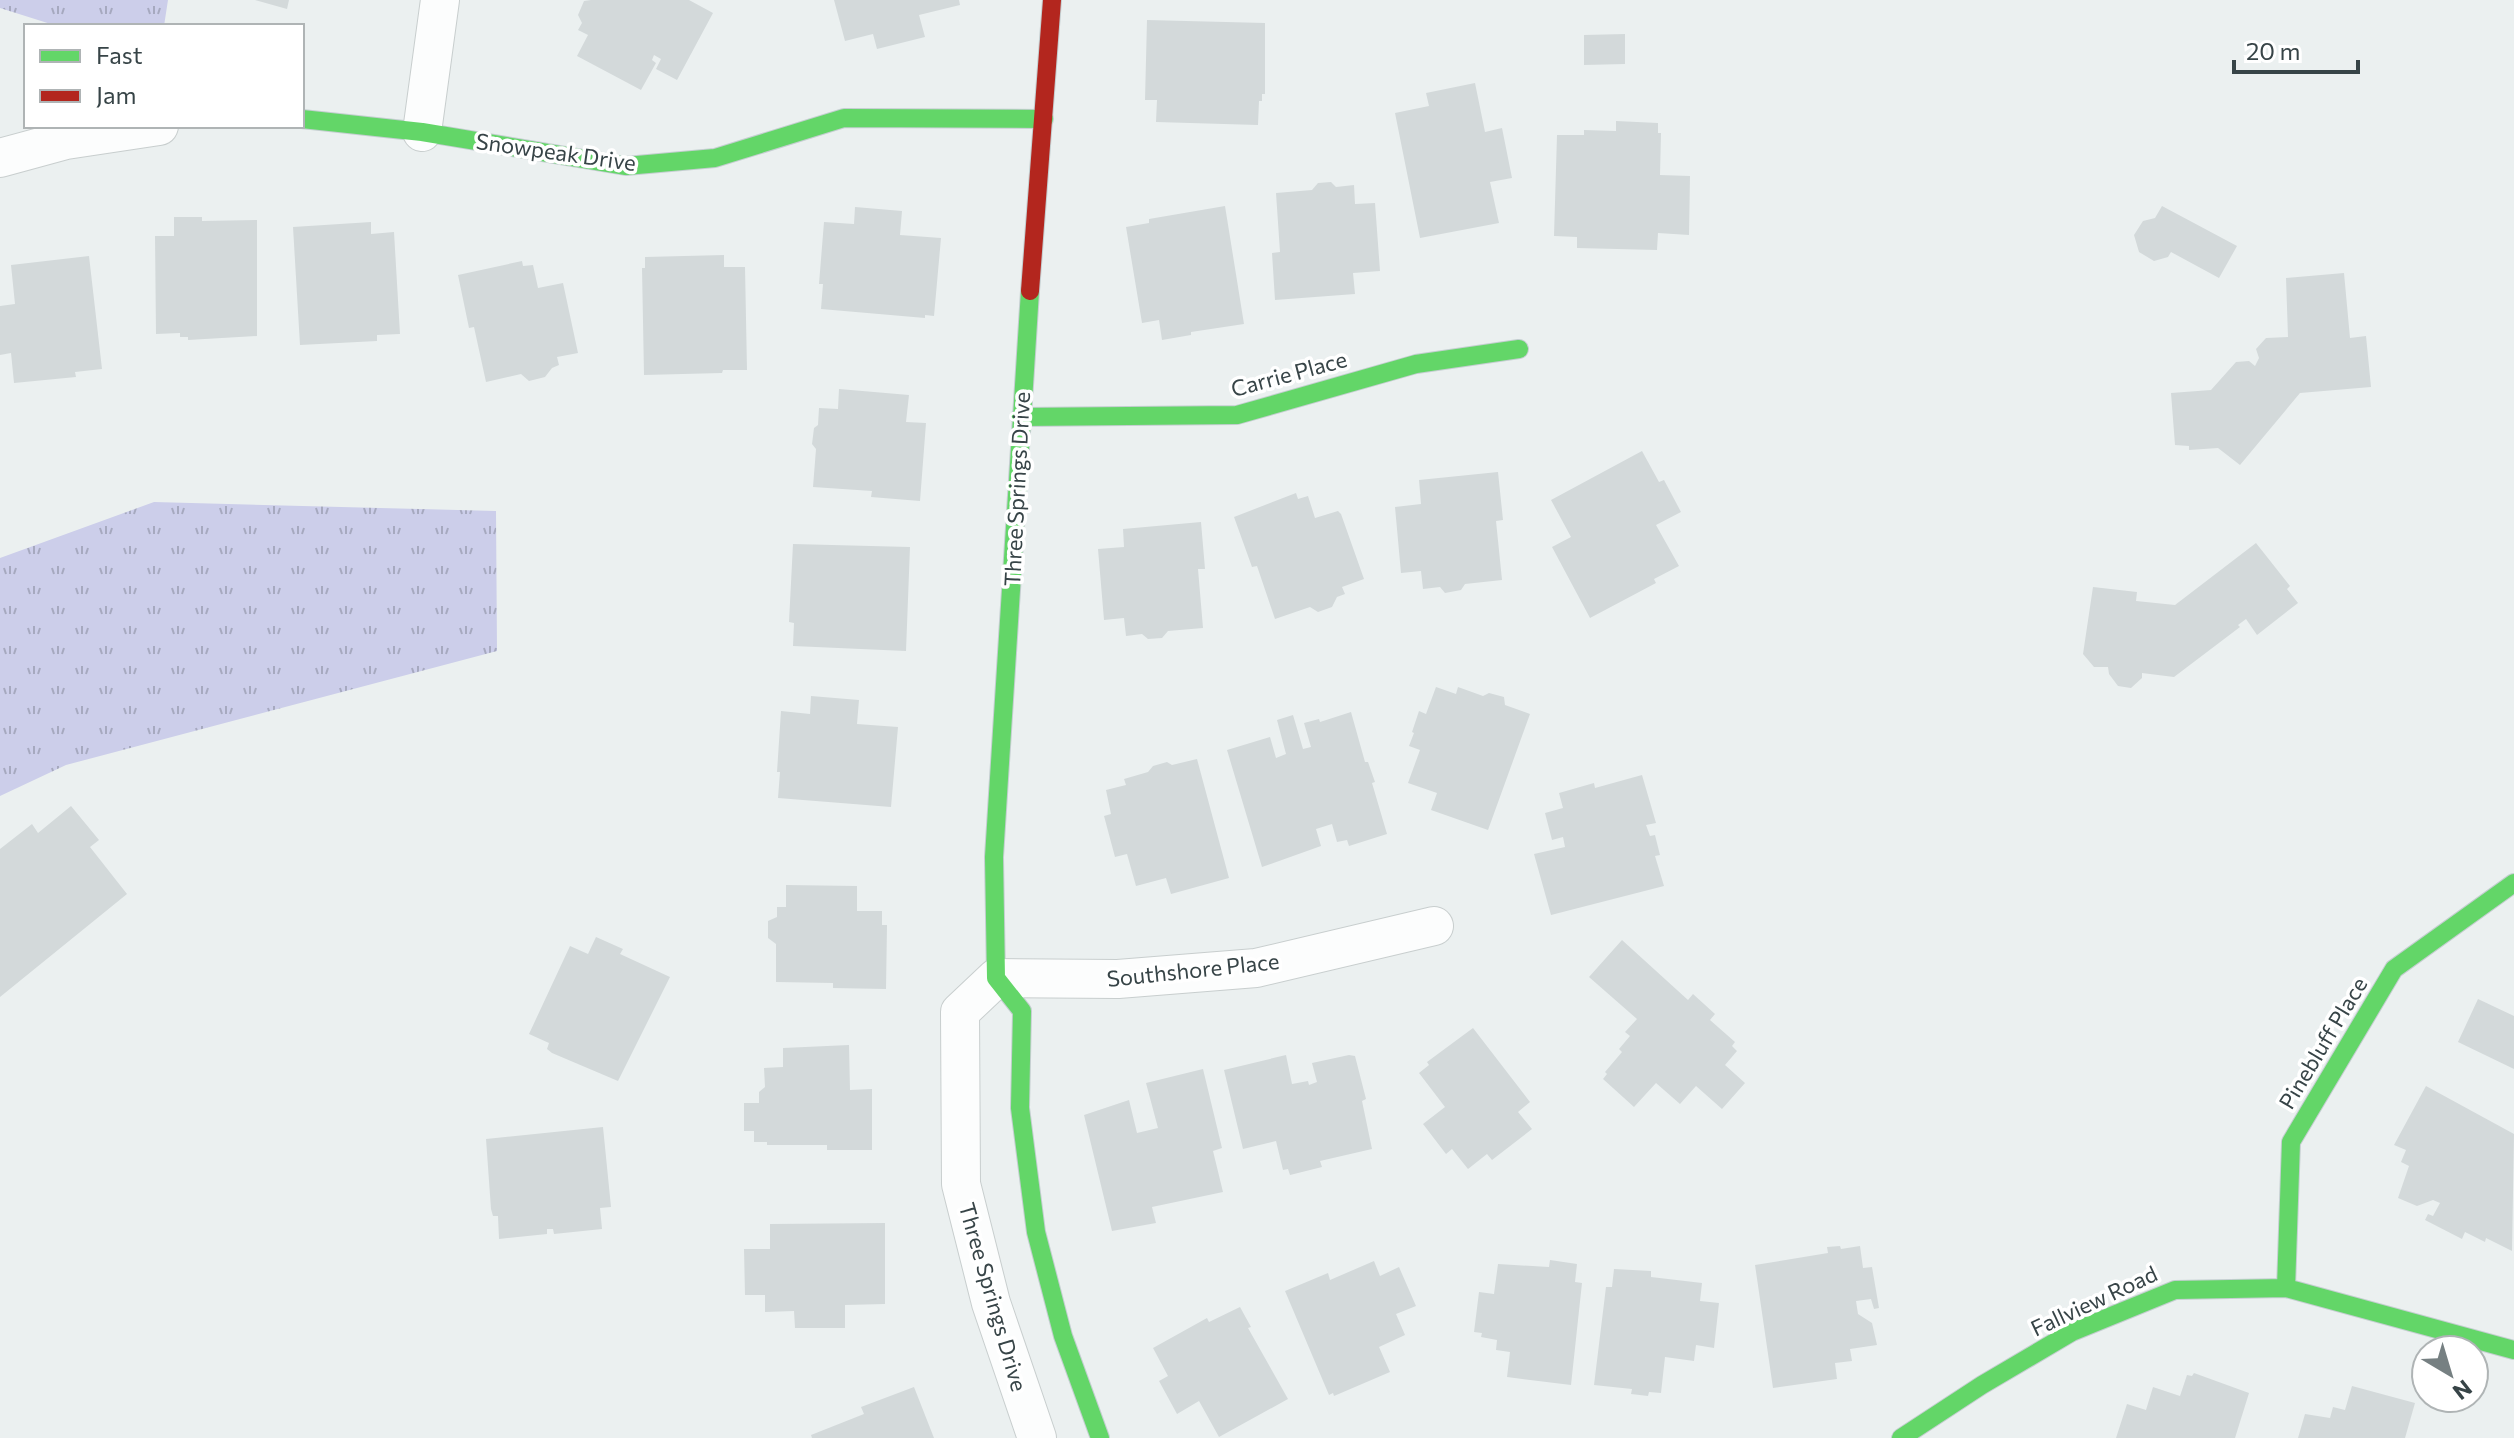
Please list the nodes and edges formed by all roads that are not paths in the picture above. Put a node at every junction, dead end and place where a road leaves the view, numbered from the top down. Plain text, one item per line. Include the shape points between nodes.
1 (440, 0) edge
2 (1052, 0) edge
3 (304, 119) edge
4 (1044, 119) junction
5 (146, 128) edge
6 (422, 132) junction
7 (0, 158) edge
8 (1519, 349) dead end
9 (1020, 417) junction
10 (2514, 883) edge
11 (1434, 926) dead end
12 (996, 978) junction
13 (2286, 1288) junction
14 (2514, 1350) edge
15 (1037, 1438) edge
16 (1100, 1438) edge
17 (1901, 1438) edge

1 - 6 street
2 - 4 street, Three Springs Drive
3 - 6 street, Snowpeak Drive
4 - 6 street, Snowpeak Drive via 844,118 715,158 626,166
4 - 9 street, Three Springs Drive
5 - 7 street via 66,140
8 - 9 street, Carrie Place via 1416,364 1237,415
9 - 12 street, Three Springs Drive via 994,857
10 - 13 street, Pinebluff Place via 2394,969 2291,1142
11 - 12 street, Southshore Place via 1256,968 1118,979
12 - 15 street, Three Springs Drive via 960,1012 961,1184 991,1303
12 - 16 street via 1022,1011 1020,1108 1036,1232 1063,1336
13 - 14 street, Fallview Road
13 - 17 street, Fallview Road via 2175,1290 2072,1332

